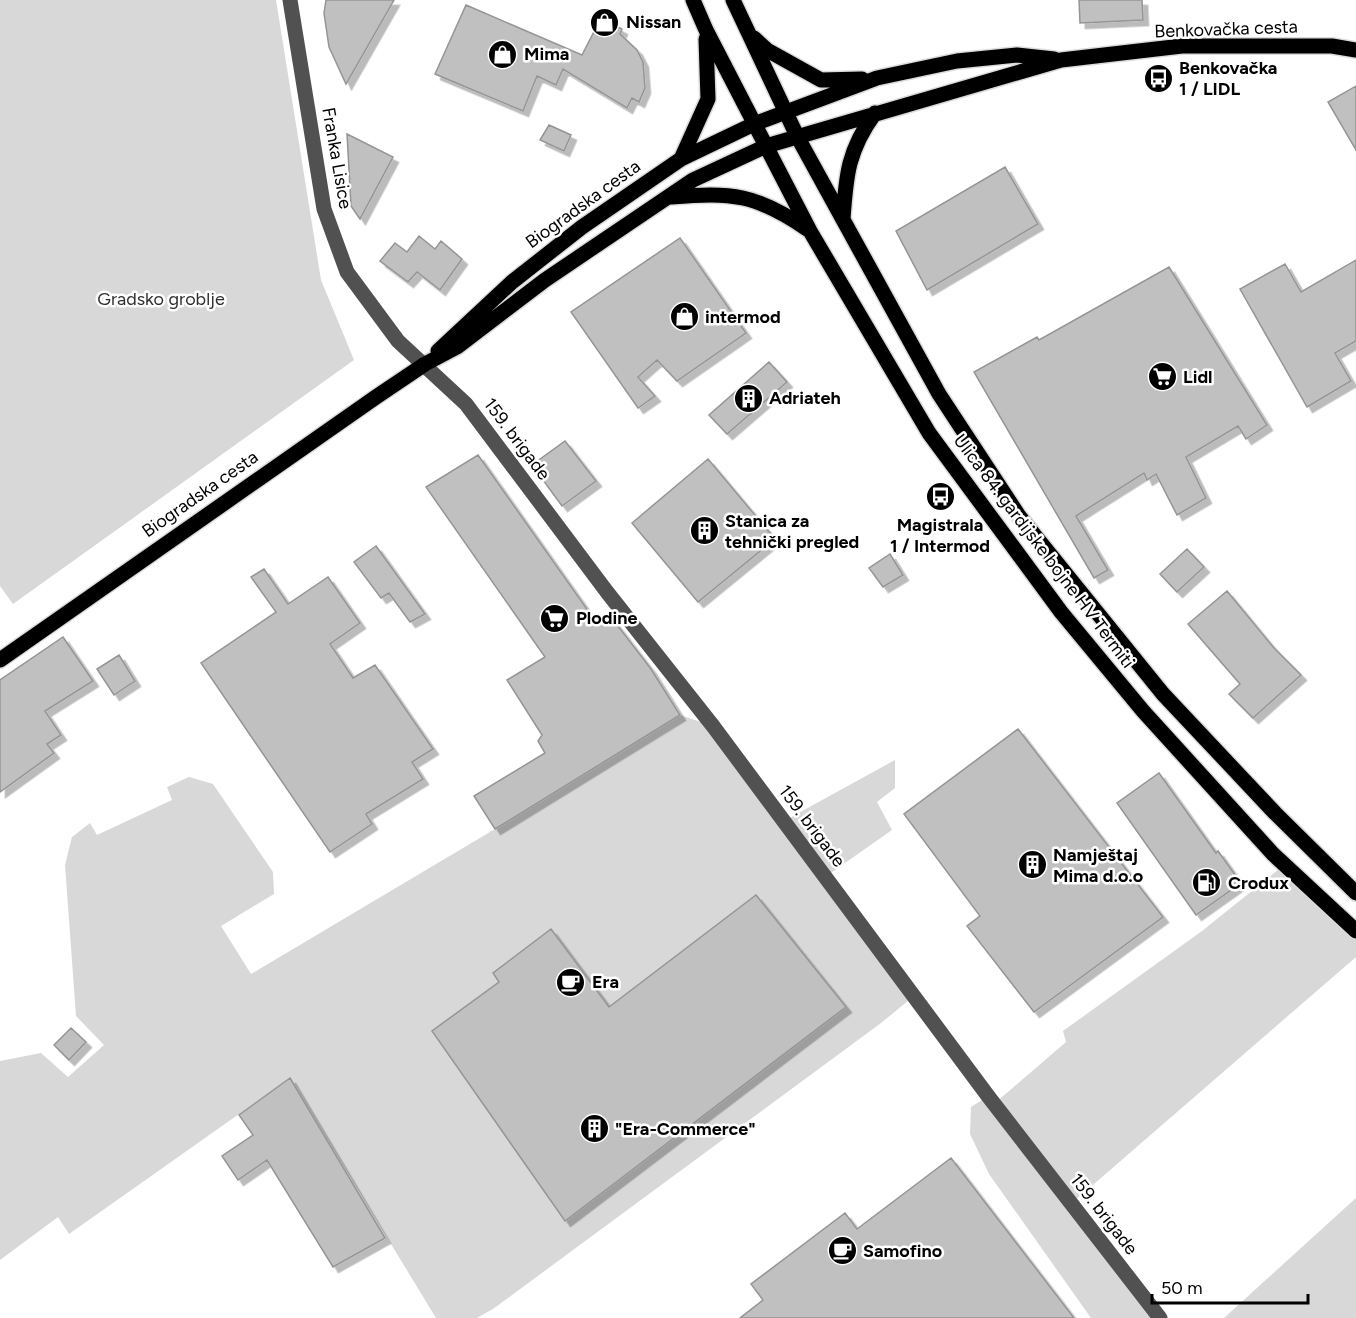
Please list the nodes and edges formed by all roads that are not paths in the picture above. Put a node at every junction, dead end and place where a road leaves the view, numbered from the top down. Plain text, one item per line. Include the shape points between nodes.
1 (290, 0) edge
2 (693, 0) edge
3 (733, 0) edge
4 (706, 30) junction
5 (748, 33) junction
6 (1356, 50) edge
7 (1061, 60) junction
8 (877, 78) junction
9 (785, 112) junction
10 (874, 113) junction
11 (754, 124) junction
12 (797, 136) junction
13 (766, 146) junction
14 (681, 159) junction
15 (668, 197) junction
16 (843, 219) junction
17 (810, 231) junction
18 (425, 364) junction
19 (0, 660) edge
20 (1356, 893) edge
21 (1356, 931) edge
22 (1160, 1318) edge

1 - 18 street, Franka Lisice via 324,209 347,272 398,341
2 - 4 main road, Ulica 84. gardijske bojne HV Termiti
3 - 5 main road, Ulica 84. gardijske bojne HV Termiti
4 - 11 main road, Ulica 84. gardijske bojne HV Termiti
4 - 14 main road via 708,99
5 - 8 main road via 767,50 821,80
5 - 9 main road, Ulica 84. gardijske bojne HV Termiti
6 - 7 main road, Benkovačka cesta via 1332,46 1182,46
7 - 8 main road, Benkovačka cesta via 988,56
7 - 10 main road, Benkovačka cesta
8 - 9 main road, Benkovačka cesta
9 - 11 main road, Benkovačka cesta
9 - 12 main road, Ulica 84. gardijske bojne HV Termiti
10 - 12 main road, Benkovačka cesta
10 - 16 main road via 848,163
11 - 13 main road, Ulica 84. gardijske bojne HV Termiti
11 - 14 main road, Biogradska cesta
12 - 13 main road, Benkovačka cesta
12 - 16 main road, Ulica 84. gardijske bojne HV Termiti
13 - 15 main road, Biogradska cesta via 693,180
13 - 17 main road, Ulica 84. gardijske bojne HV Termiti
14 - 18 main road, Biogradska cesta via 536,261
15 - 17 main road via 752,198
15 - 18 main road, Biogradska cesta via 545,280 457,347
16 - 20 main road, Ulica 84. gardijske bojne HV Termiti via 939,394 1019,516 1163,694
17 - 21 main road, Ulica 84. gardijske bojne HV Termiti via 929,433 1061,612 1143,711 1273,854
18 - 19 main road, Biogradska cesta
18 - 22 street, 159. brigade via 473,413

